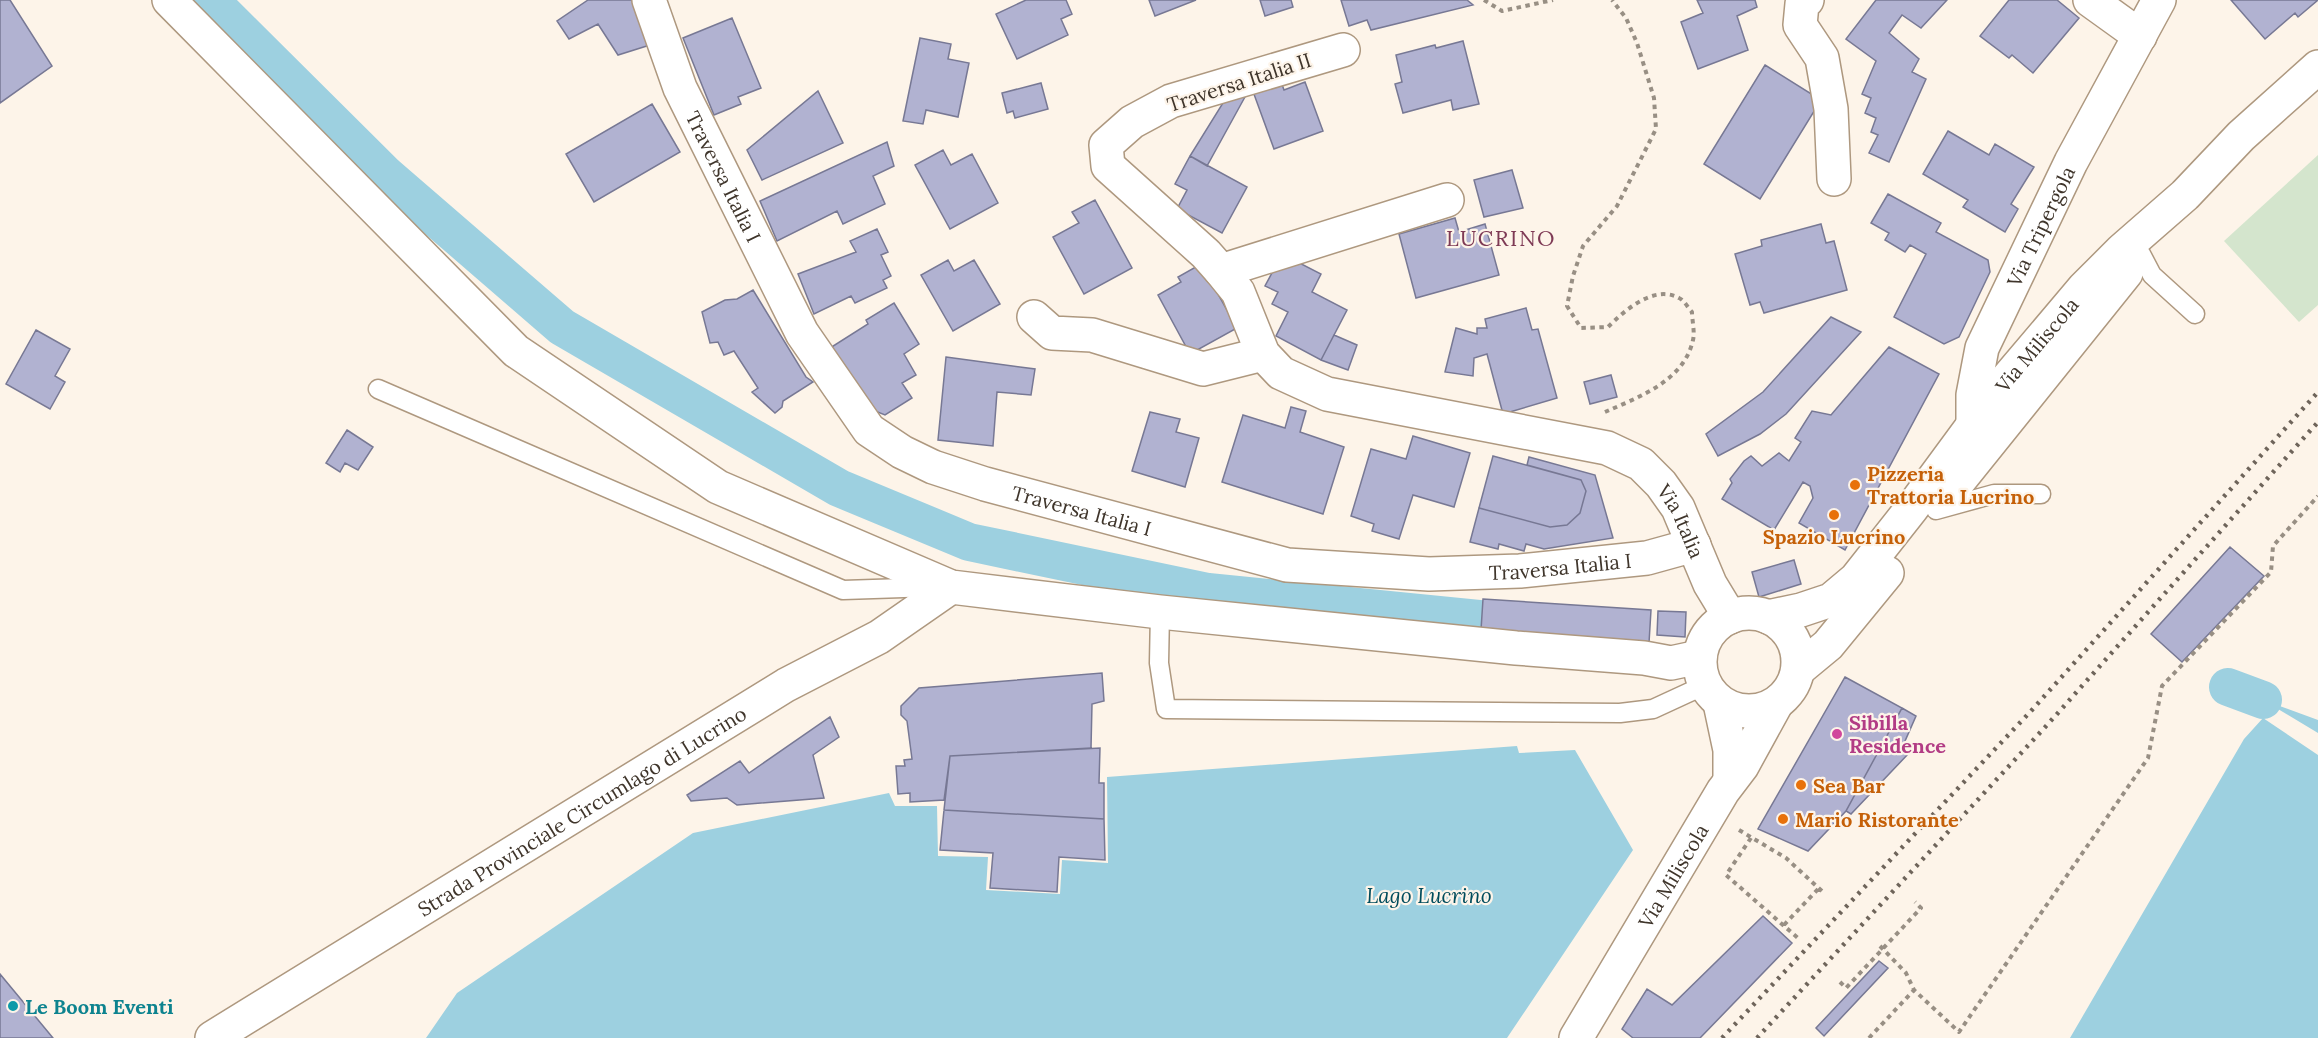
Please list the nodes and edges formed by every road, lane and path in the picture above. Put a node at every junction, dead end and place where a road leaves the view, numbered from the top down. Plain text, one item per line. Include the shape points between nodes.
1 (169, 0) edge
2 (649, 0) edge
3 (1484, 0) edge
4 (1553, 0) edge
5 (1612, 0) edge
6 (2090, 0) edge
7 (2159, 0) edge
8 (1801, 1) edge
9 (2140, 36) junction
10 (1343, 50) dead end
11 (2318, 66) edge
12 (1834, 179) dead end
13 (2185, 195) junction
14 (1447, 200) dead end
15 (2142, 254) junction
16 (1221, 270) junction
17 (2195, 314) dead end
18 (1034, 317) dead end
19 (1263, 354) junction
20 (378, 389) dead end
21 (1972, 426) junction
22 (1607, 448) junction
23 (2041, 494) dead end
24 (2318, 496) edge
25 (1936, 510) junction
26 (1694, 545) junction
27 (951, 587) junction
28 (1160, 612) junction
29 (1730, 617) junction
30 (1768, 617) junction
31 (1798, 669) junction
32 (1708, 682) junction
33 (1776, 704) junction
34 (1730, 781) junction
35 (1736, 828) dead end
36 (1751, 838) junction
37 (1819, 888) junction
38 (1824, 893) dead end
39 (1915, 902) dead end
40 (1784, 925) junction
41 (1799, 939) dead end
42 (1881, 948) junction
43 (1840, 982) dead end
44 (1914, 990) junction
45 (212, 1038) edge
46 (1576, 1038) edge
47 (1869, 1038) edge

1 - 27 street via 516,351 718,487
2 - 26 street, Traversa Italia I via 680,88 801,333 869,430 902,452 985,484 1287,565 1429,574 1520,571 1647,558
3 - 4 path via 1502,11
5 - 22 path via 1626,18 1637,43 1654,98 1656,129 1617,207 1583,246 1567,306 1581,328 1608,327 1626,310 1658,293 1679,298 1692,312 1693,340 1680,368 1648,393 1600,414
6 - 9 street
7 - 9 street, Via Tripergola
8 - 12 street via 1800,25 1822,58 1831,109
9 - 21 street, Via Tripergola via 2071,162 1982,348
10 - 16 street, Traversa Italia II via 1171,101 1132,122 1106,145 1108,166
11 - 13 street, Via Miliscola via 2241,136
13 - 15 street
13 - 21 street, Via Miliscola via 2084,288
14 - 16 street
15 - 17 lane via 2152,275
15 - 25 street
16 - 19 street, Traversa Italia II via 1238,292
18 - 19 street via 1052,333 1092,335 1203,369
19 - 22 street, Traversa Italia II via 1281,373 1327,394
20 - 27 lane via 843,590
21 - 30 street, Via Miliscola via 1856,579 1831,600
22 - 26 street, Via Italia via 1641,464 1661,484 1678,508
23 - 25 lane via 1994,494
24 - 44 path via 2273,546 2271,572 2162,686 2148,758 1959,1032
25 - 31 street via 1828,645
26 - 29 street, Via Italia via 1710,584
27 - 28 street
27 - 45 street, Strada Provinciale Circumlago di Lucrino via 879,637 786,685
28 - 32 street via 1644,658 1671,663
28 - 32 lane via 1159,663 1166,709 1620,713 1653,709
29 - 30 street, Via Miliscola via 1742,613
29 - 32 street via 1718,624 1702,645
30 - 31 street via 1792,638
31 - 33 street via 1787,694
32 - 33 street via 1730,708 1754,712
32 - 34 street via 1730,750
33 - 34 street, Via Miliscola
34 - 46 street, Via Miliscola
35 - 36 path
36 - 37 path via 1786,858
36 - 40 path via 1726,875
37 - 38 path
37 - 40 path
39 - 42 path via 1921,908
40 - 41 path
42 - 43 path via 1846,988
42 - 44 path via 1906,973
44 - 47 path

